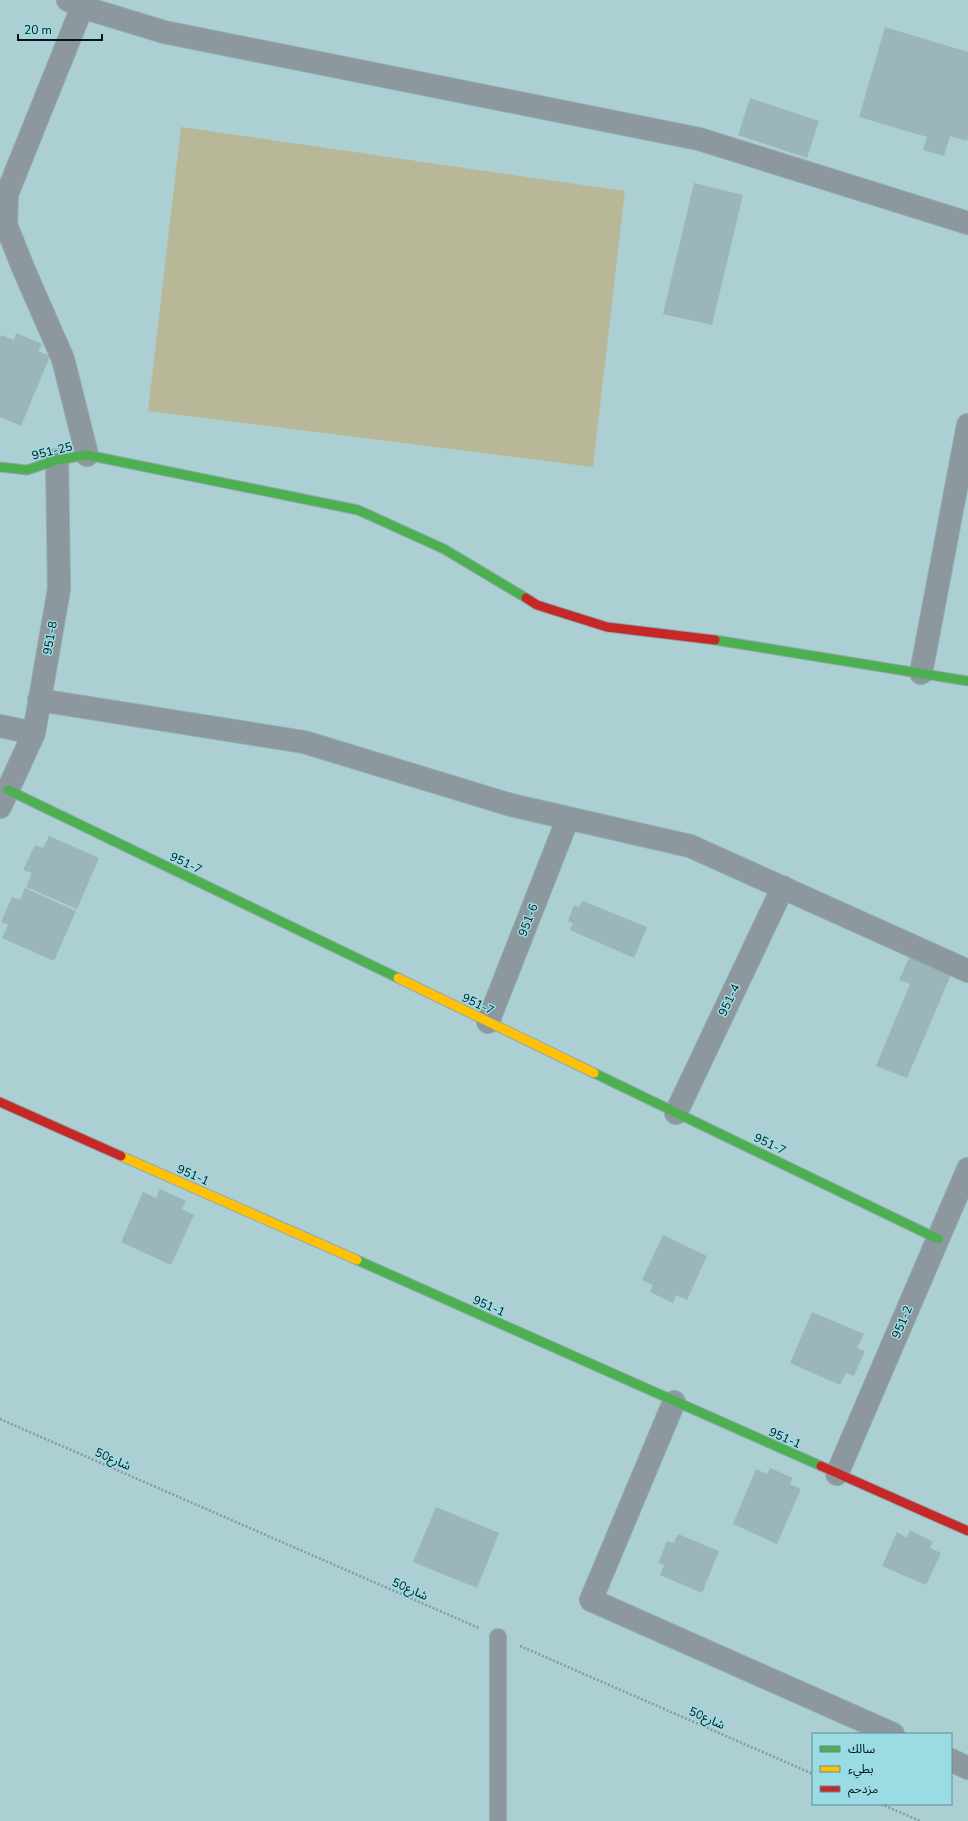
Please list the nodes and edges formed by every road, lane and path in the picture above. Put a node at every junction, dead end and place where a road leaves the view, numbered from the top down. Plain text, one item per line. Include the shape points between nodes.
1 (78, 2) edge
2 (3, 202) edge
3 (968, 223) edge
4 (968, 425) edge
5 (87, 455) junction
6 (57, 460) junction
7 (0, 467) edge
8 (920, 673) junction
9 (968, 681) edge
10 (39, 700) junction
11 (0, 726) edge
12 (34, 733) junction
13 (4, 799) edge
14 (568, 818) junction
15 (782, 888) junction
16 (968, 971) edge
17 (488, 1022) junction
18 (0, 1102) edge
19 (676, 1113) junction
20 (968, 1169) edge
21 (938, 1239) junction
22 (674, 1402) junction
23 (0, 1419) edge
24 (837, 1474) junction
25 (968, 1531) edge
26 (498, 1637) junction
27 (890, 1733) edge
28 (952, 1760) edge
29 (968, 1768) edge
30 (812, 1774) edge
31 (883, 1805) edge
32 (498, 1821) edge
33 (920, 1821) edge

1 - 2 street
1 - 3 street via 164,32 699,139
2 - 5 street via 6,225 63,359
4 - 8 street
5 - 6 street, 951-25
5 - 8 street via 358,510 444,549 537,605 607,627 711,639
6 - 7 street, 951-25 via 27,470
6 - 10 street, 951-8 via 59,589
8 - 9 street
10 - 12 street, 951-8
10 - 14 street via 304,742 511,805
11 - 12 street
12 - 13 street, 951-8
13 - 17 street, 951-7
14 - 15 street via 690,846
14 - 17 street, 951-6
15 - 16 street
15 - 19 street, 951-4
17 - 19 street, 951-7
18 - 22 street, 951-1
19 - 21 street, 951-7
20 - 21 street, 951-2
21 - 24 street, 951-2
22 - 24 street, 951-1
22 - 27 street via 591,1600
23 - 26 path, شارع50
24 - 25 street, 951-1
26 - 30 path, شارع50
26 - 32 lane
28 - 29 street
31 - 33 path

